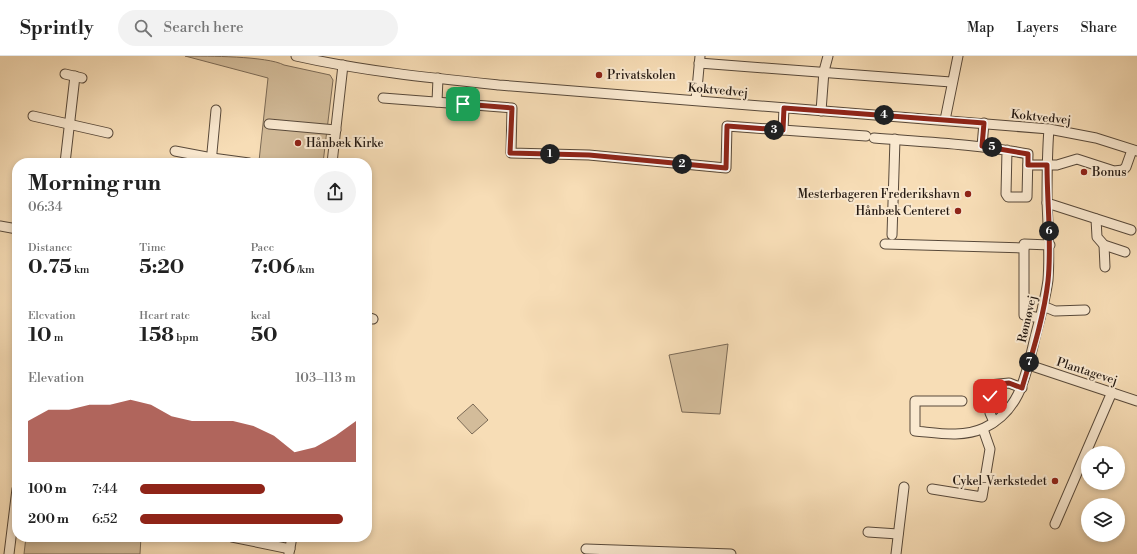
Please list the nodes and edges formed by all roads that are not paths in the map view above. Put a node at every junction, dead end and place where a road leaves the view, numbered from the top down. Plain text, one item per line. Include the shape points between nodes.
1 (296, 56) edge
2 (828, 56) edge
3 (958, 56) edge
4 (700, 60) edge
5 (343, 65) junction
6 (824, 71) junction
7 (65, 74) dead end
8 (438, 78) junction
9 (952, 82) junction
10 (383, 98) dead end
11 (696, 100) junction
12 (437, 102) junction
13 (784, 108) junction
14 (216, 110) dead end
15 (821, 111) junction
16 (33, 116) dead end
17 (945, 120) junction
18 (984, 123) junction
19 (69, 124) junction
20 (269, 124) dead end
21 (1049, 128) junction
22 (336, 130) junction
23 (783, 130) junction
24 (108, 133) dead end
25 (894, 139) junction
26 (982, 146) junction
27 (1007, 150) junction
28 (175, 151) dead end
29 (1134, 151) edge
30 (66, 158) edge
31 (200, 158) edge
32 (211, 158) edge
33 (333, 158) edge
34 (1028, 165) junction
35 (1047, 165) junction
36 (1047, 203) junction
37 (1096, 219) junction
38 (0, 226) edge
39 (12, 228) edge
40 (1131, 230) dead end
41 (892, 235) dead end
42 (885, 244) dead end
43 (1050, 245) junction
44 (1104, 245) junction
45 (1024, 248) junction
46 (1125, 252) dead end
47 (1105, 267) dead end
48 (1043, 306) junction
49 (1086, 310) dead end
50 (1040, 318) junction
51 (1029, 365) junction
52 (1022, 388) junction
53 (1112, 392) junction
54 (1137, 401) edge
55 (962, 402) dead end
56 (994, 422) junction
57 (983, 429) junction
58 (904, 487) dead end
59 (932, 489) dead end
60 (1056, 524) dead end
61 (868, 532) dead end
62 (898, 534) junction
63 (12, 535) edge
64 (258, 542) edge
65 (269, 544) junction
66 (586, 549) dead end
67 (290, 551) edge
68 (650, 552) edge
69 (10, 554) edge
70 (266, 554) edge
71 (731, 554) edge
72 (896, 554) edge

1 - 5 street, Koktvedvej
2 - 6 street
3 - 9 street
4 - 6 street
4 - 11 street
5 - 8 street, Koktvedvej
5 - 22 street
6 - 9 street
6 - 15 street
7 - 19 street via 78,77
8 - 11 street, Koktvedvej
8 - 12 street
9 - 17 street
10 - 12 street
11 - 13 street, Koktvedvej
12 - 23 street via 512,108 510,153 589,155 726,168 727,126
13 - 15 street, Koktvedvej
13 - 23 street
14 - 32 street
15 - 17 street, Koktvedvej
16 - 19 street
17 - 18 street, Koktvedvej
18 - 21 street, Koktvedvej
18 - 26 street
19 - 24 street
19 - 30 street
20 - 22 street
21 - 29 street, Koktvedvej via 1096,138
21 - 35 street, Rømøvej
22 - 33 street
23 - 25 street
25 - 26 street
25 - 41 street
26 - 27 street
27 - 34 street via 1028,154
27 - 34 street via 1008,197 1027,197
28 - 31 street
29 - 35 street via 1123,170 1114,171 1077,159
34 - 35 street
35 - 36 street, Rømøvej
36 - 37 street
36 - 43 street, Rømøvej
37 - 40 street
37 - 44 street via 1096,238
38 - 39 street
42 - 45 street
43 - 45 street via 1024,244
43 - 48 street, Rømøvej via 1048,281
44 - 46 street
44 - 47 street
45 - 50 street via 1024,315
48 - 49 street via 1054,311
48 - 50 street, Rømøvej
50 - 51 street, Rømøvej
51 - 52 street, Rømøvej
51 - 53 street, Plantagevej
52 - 56 street, Rømøvej via 1007,412
52 - 56 street via 1009,383 989,385 990,413
53 - 54 street, Plantagevej
53 - 60 street
55 - 57 street, Rømøvej via 915,401 915,431 953,435
56 - 57 street, Rømøvej
57 - 59 street via 990,449 982,497
58 - 62 street
61 - 62 street
62 - 72 street
63 - 69 street
64 - 65 street
65 - 67 street
65 - 70 street
66 - 68 street
68 - 71 street

